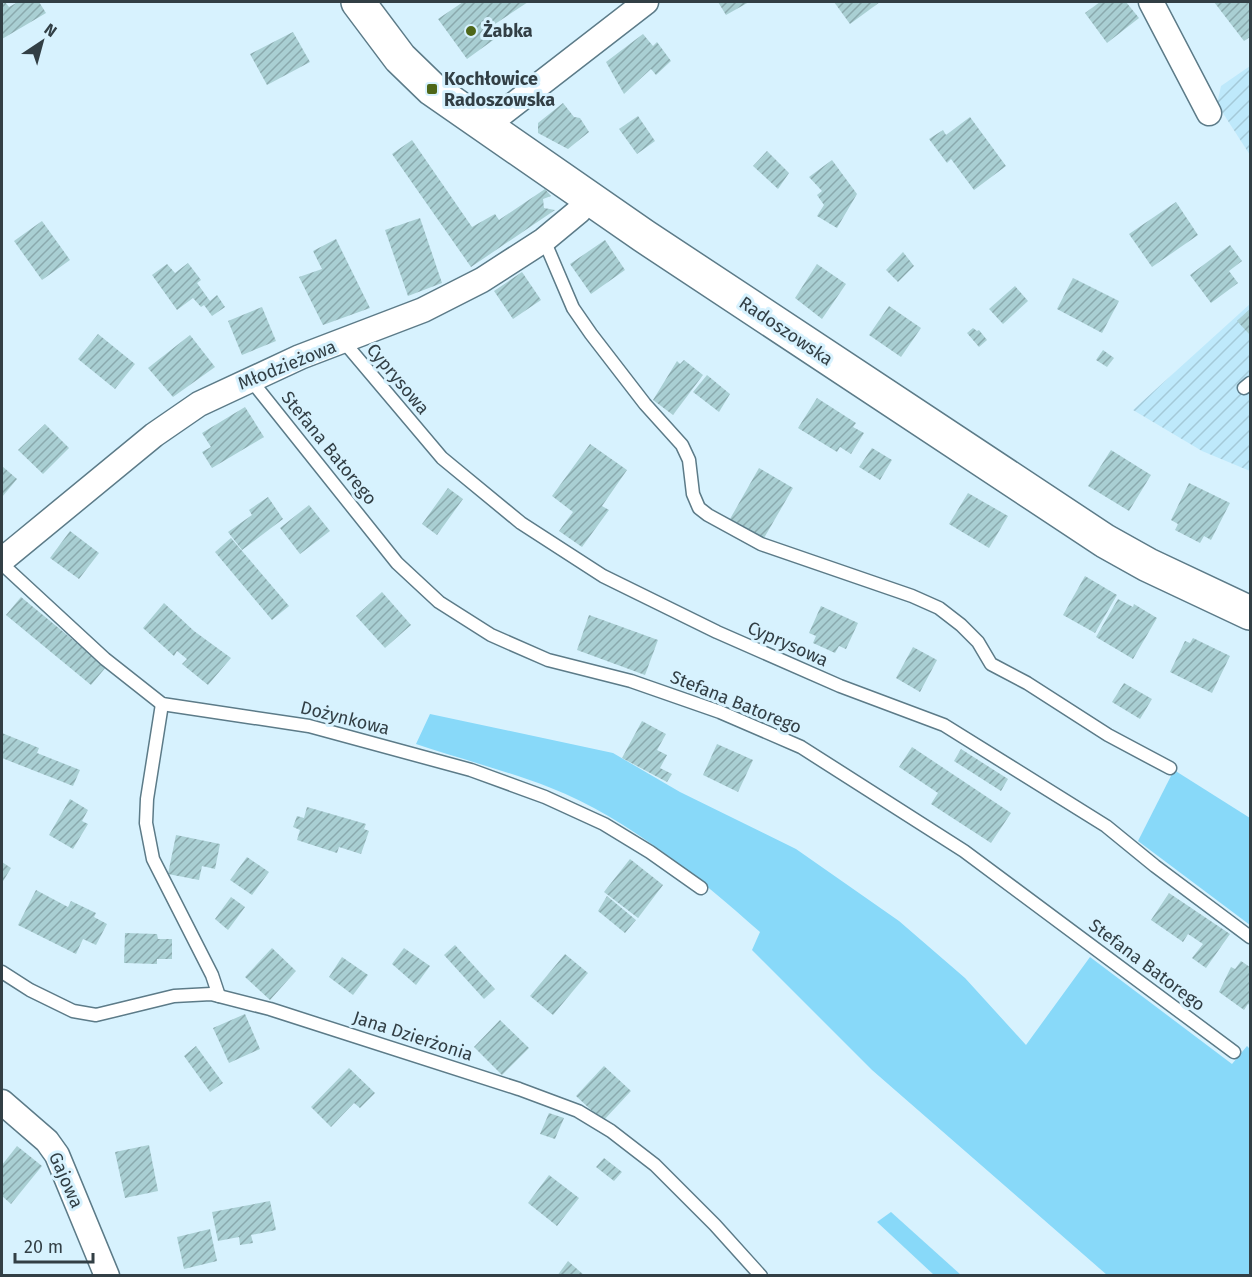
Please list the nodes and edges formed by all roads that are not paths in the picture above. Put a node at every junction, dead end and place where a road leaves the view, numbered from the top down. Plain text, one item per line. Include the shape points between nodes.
1 (358, 2) edge
2 (646, 2) edge
3 (1151, 2) edge
4 (1209, 113) dead end
5 (489, 129) junction
6 (588, 197) junction
7 (544, 240) junction
8 (344, 342) junction
9 (250, 379) junction
10 (2, 560) edge
11 (2, 564) edge
12 (1251, 613) edge
13 (162, 704) junction
14 (1170, 768) dead end
15 (700, 888) dead end
16 (1251, 937) edge
17 (2, 972) edge
18 (219, 996) junction
19 (1234, 1052) dead end
20 (2, 1102) edge
21 (107, 1275) edge
22 (760, 1275) edge

1 - 5 street, Radoszowska via 400,58 432,89
2 - 5 street via 501,115
3 - 4 street
5 - 6 street, Radoszowska
6 - 7 street, Młodzieżowa via 579,211
6 - 12 street, Radoszowska via 1105,541
7 - 8 street, Młodzieżowa via 482,280 423,310
7 - 14 lane via 573,308 645,404 682,445 699,508 761,544 939,608 970,633 991,664
8 - 9 street, Młodzieżowa
8 - 16 lane, Cyprysowa via 442,458 530,529 603,576 717,632 840,686 944,725 1106,826
9 - 10 street, Młodzieżowa via 199,404 154,435
9 - 19 lane, Stefana Batorego via 397,563 438,602 491,635 548,660 631,681 720,712 801,747 964,850
11 - 13 lane, Dożynkowa via 105,659
13 - 15 lane, Dożynkowa via 309,726 471,770 545,797 604,825
13 - 18 lane via 147,799 146,824 153,860
17 - 18 lane, Jana Dzierżonia via 73,1011 96,1015 174,996
18 - 22 lane, Jana Dzierżonia via 578,1111 655,1165
20 - 21 street, Gajowa via 47,1141 57,1155

